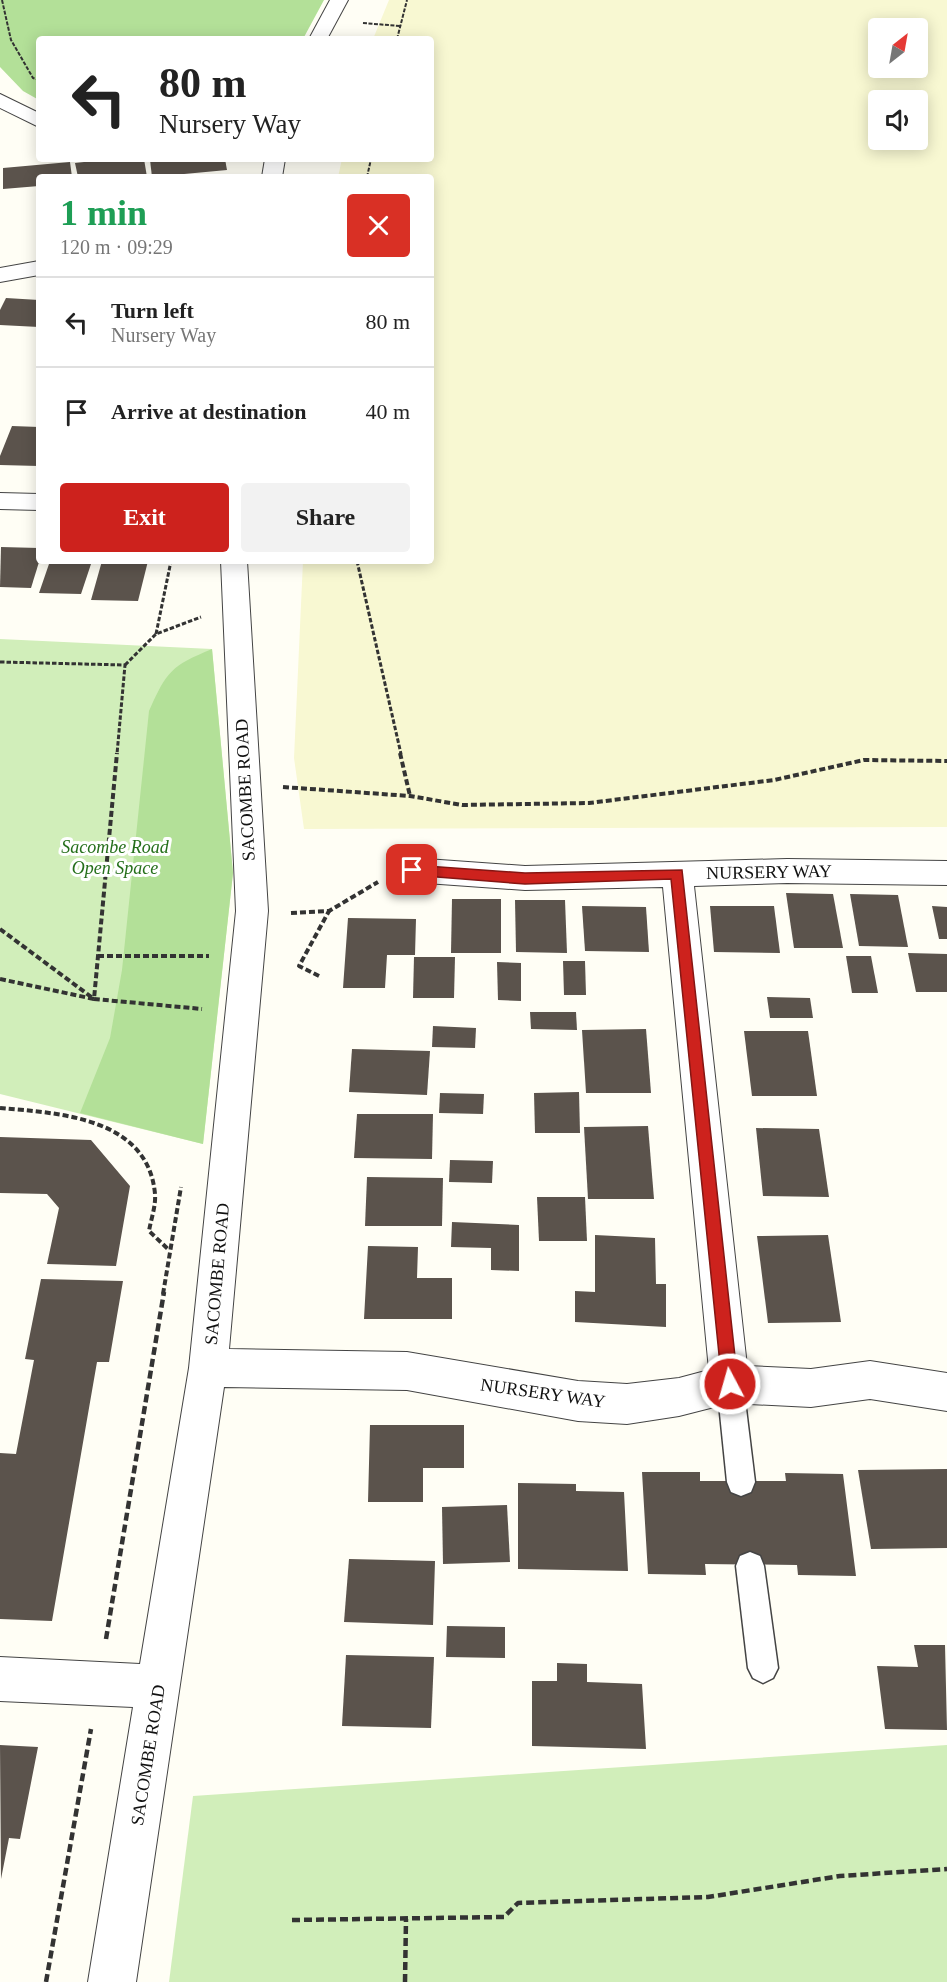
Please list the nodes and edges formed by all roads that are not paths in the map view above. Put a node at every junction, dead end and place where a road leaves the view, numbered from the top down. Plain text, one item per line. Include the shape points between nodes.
1 (339, 0) edge
2 (320, 36) edge
3 (0, 100) edge
4 (36, 120) edge
5 (36, 269) edge
6 (0, 275) edge
7 (0, 501) edge
8 (36, 502) edge
9 (234, 564) edge
10 (412, 870) road end
11 (947, 873) edge
12 (677, 874) junction
13 (208, 1368) junction
14 (730, 1384) junction
15 (947, 1392) edge
16 (741, 1482) dead end
17 (750, 1566) dead end
18 (763, 1668) dead end
19 (0, 1679) edge
20 (159, 1687) junction
21 (112, 1982) edge

1 - 2 street
3 - 4 street
5 - 6 street
7 - 8 street
9 - 13 street, SACOMBE ROAD via 252,911
10 - 12 street, NURSERY WAY via 525,878
11 - 12 street, NURSERY WAY
12 - 14 street
13 - 14 street, NURSERY WAY via 407,1371 578,1401 627,1404
13 - 20 street, SACOMBE ROAD
14 - 15 street, NURSERY WAY via 811,1388 870,1380
14 - 16 lane
17 - 18 lane
19 - 20 street
20 - 21 street, SACOMBE ROAD

